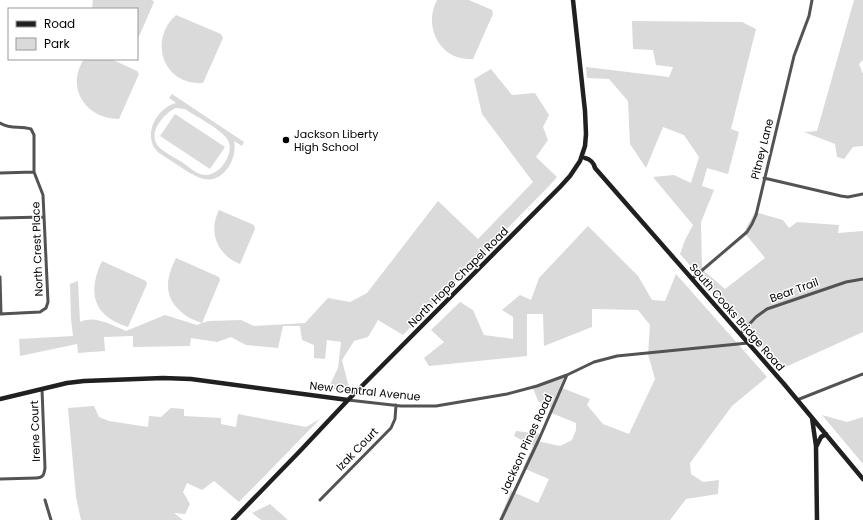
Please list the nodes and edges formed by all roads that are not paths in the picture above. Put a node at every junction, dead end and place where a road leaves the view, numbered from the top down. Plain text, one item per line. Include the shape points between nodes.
1 (573, 0) edge
2 (812, 0) edge
3 (0, 123) edge
4 (584, 156) junction
5 (34, 172) junction
6 (0, 173) edge
7 (764, 178) junction
8 (863, 194) edge
9 (44, 217) junction
10 (0, 218) edge
11 (0, 277) edge
12 (693, 278) junction
13 (863, 279) edge
14 (1, 314) edge
15 (740, 334) junction
16 (748, 343) junction
17 (863, 374) edge
18 (567, 375) junction
19 (42, 389) junction
20 (0, 399) edge
21 (348, 400) junction
22 (797, 400) junction
23 (396, 405) junction
24 (812, 418) junction
25 (826, 434) junction
26 (816, 447) junction
27 (0, 479) edge
28 (863, 480) edge
29 (45, 500) dead end
30 (320, 500) dead end
31 (51, 520) edge
32 (233, 520) edge
33 (501, 520) edge
34 (816, 520) edge

1 - 4 street, North Hope Chapel Road via 585,122
2 - 7 street, Pitney Lane via 809,16 794,56
3 - 5 street, North Crest Place via 8,127 31,129 34,135
4 - 12 street, South Cooks Bridge Road
4 - 21 street, North Hope Chapel Road via 560,187
5 - 6 street
5 - 9 street, North Crest Place via 44,195
7 - 8 street via 841,196
7 - 12 street, Pitney Lane via 756,215 750,228
9 - 10 street
9 - 14 street, North Crest Place via 48,302 46,308 40,312
11 - 14 street
12 - 15 street, South Cooks Bridge Road
13 - 15 street, Bear Trail via 846,282 767,310 756,317
15 - 16 street, South Cooks Bridge Road
16 - 18 street, New Central Avenue via 617,356 594,362
16 - 22 street, South Cooks Bridge Road
17 - 22 street
18 - 23 street, New Central Avenue via 507,394 453,404
18 - 33 street, Jackson Pines Road
19 - 20 street, New Central Avenue
19 - 21 street, New Central Avenue via 84,381 177,378
19 - 27 street, Irene Court via 44,474 41,478
21 - 23 street, New Central Avenue
21 - 32 street, North Hope Chapel Road
22 - 24 street, South Cooks Bridge Road
23 - 30 street, Izak Court via 391,428
24 - 25 street, South Cooks Bridge Road
24 - 26 street
25 - 26 street via 821,437
25 - 28 street, South Cooks Bridge Road
26 - 34 street
29 - 31 street

